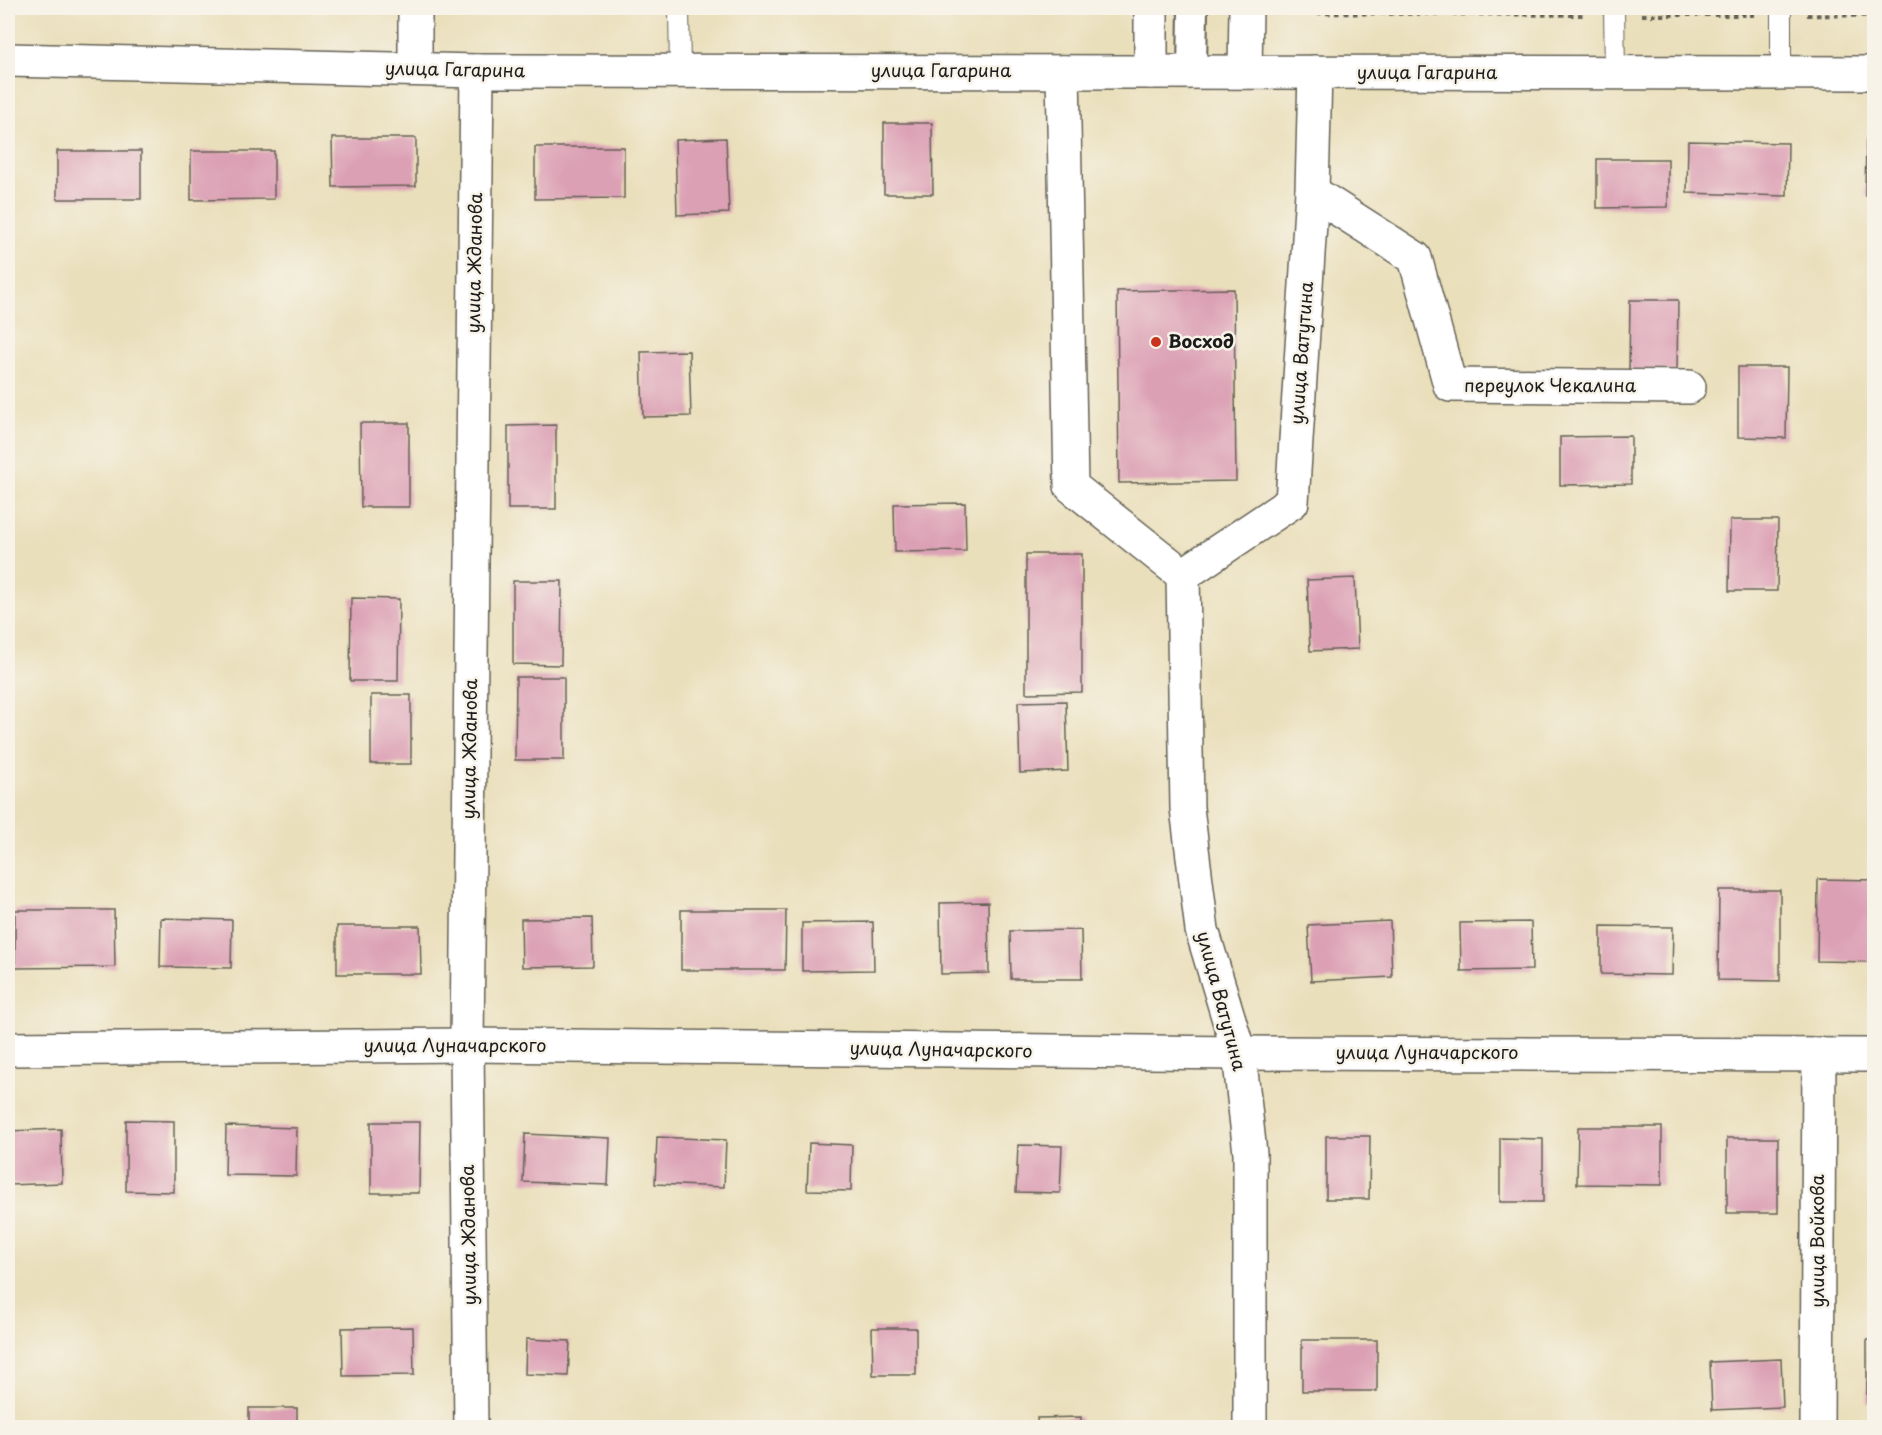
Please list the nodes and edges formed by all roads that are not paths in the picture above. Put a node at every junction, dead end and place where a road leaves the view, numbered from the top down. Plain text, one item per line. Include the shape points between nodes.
1 (415, 8) edge
2 (678, 8) edge
3 (1151, 8) edge
4 (1193, 8) edge
5 (1246, 8) edge
6 (1614, 8) edge
7 (1780, 8) edge
8 (8, 60) edge
9 (415, 69) junction
10 (477, 71) junction
11 (680, 71) junction
12 (1063, 72) junction
13 (1151, 72) junction
14 (1192, 72) junction
15 (1245, 72) junction
16 (1315, 72) junction
17 (1615, 73) junction
18 (1781, 73) junction
19 (1875, 73) edge
20 (1312, 192) junction
21 (1689, 387) dead end
22 (1183, 574) junction
23 (467, 1045) junction
24 (8, 1049) edge
25 (1239, 1053) junction
26 (1820, 1054) junction
27 (1875, 1054) edge
28 (471, 1428) edge
29 (1250, 1428) edge
30 (1817, 1428) edge

1 - 9 street
2 - 11 lane
3 - 13 street
4 - 14 street
5 - 15 street
6 - 17 lane
7 - 18 lane
8 - 9 street, улица Гагарина
9 - 10 street, улица Гагарина
10 - 11 street, улица Гагарина
10 - 23 street, улица Жданова
11 - 12 street, улица Гагарина
12 - 13 street, улица Гагарина
12 - 22 street via 1071,486
13 - 14 street, улица Гагарина
14 - 15 street, улица Гагарина
15 - 16 street, улица Гагарина
16 - 17 street, улица Гагарина
16 - 20 street, улица Ватутина
17 - 18 street, улица Гагарина
18 - 19 street, улица Гагарина
20 - 21 street, переулок Чекалина via 1414,258 1450,385
20 - 22 street, улица Ватутина via 1292,502
22 - 25 street, улица Ватутина via 1187,808 1202,930
23 - 24 street, улица Луначарского
23 - 25 street, улица Луначарского
23 - 28 street, улица Жданова
25 - 26 street, улица Луначарского
25 - 29 street, улица Ватутина via 1250,1153
26 - 27 street, улица Луначарского
26 - 30 street, улица Войкова

